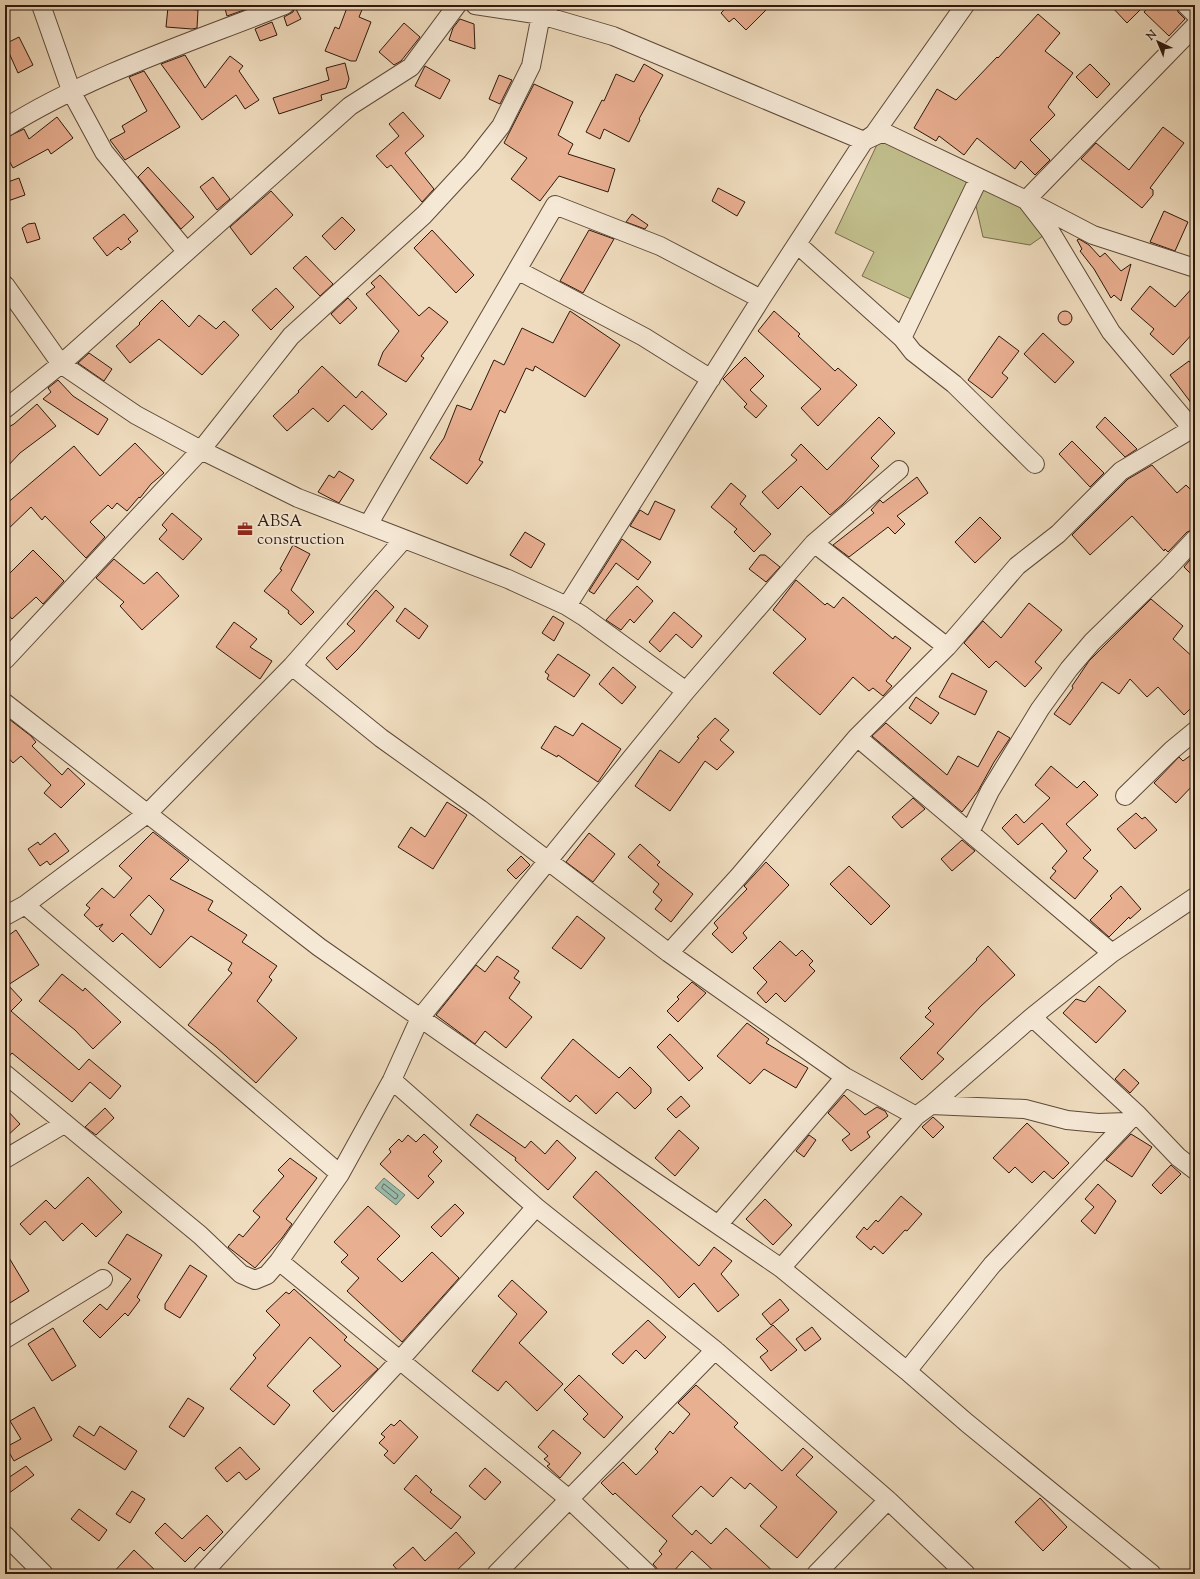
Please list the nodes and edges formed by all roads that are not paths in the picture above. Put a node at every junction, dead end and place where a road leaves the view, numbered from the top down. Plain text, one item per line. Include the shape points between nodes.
1 (41, 5) edge
2 (284, 5) edge
3 (457, 5) edge
4 (475, 5) edge
5 (965, 5) edge
6 (1186, 5) edge
7 (502, 7) edge
8 (546, 10) edge
9 (1195, 14) edge
10 (1195, 26) edge
11 (72, 93) junction
12 (5, 128) edge
13 (864, 141) junction
14 (979, 178) junction
15 (1026, 200) junction
16 (797, 244) junction
17 (186, 251) junction
18 (1195, 268) edge
19 (517, 270) junction
20 (5, 285) edge
21 (761, 299) junction
22 (902, 338) junction
23 (61, 364) junction
24 (711, 379) junction
25 (5, 409) edge
26 (1194, 429) edge
27 (201, 450) junction
28 (1036, 464) dead end
29 (899, 470) dead end
30 (368, 525) junction
31 (404, 539) junction
32 (1195, 539) edge
33 (814, 543) junction
34 (567, 606) junction
35 (946, 647) junction
36 (5, 660) edge
37 (292, 666) junction
38 (686, 691) junction
39 (5, 703) edge
40 (1195, 731) edge
41 (857, 737) junction
42 (1125, 796) dead end
43 (148, 813) junction
44 (970, 832) junction
45 (549, 862) junction
46 (1195, 898) edge
47 (25, 905) junction
48 (5, 916) edge
49 (668, 953) junction
50 (1112, 954) junction
51 (1032, 1017) junction
52 (420, 1018) junction
53 (5, 1074) edge
54 (845, 1077) junction
55 (392, 1080) junction
56 (931, 1105) junction
57 (916, 1116) junction
58 (1132, 1118) junction
59 (64, 1124) junction
60 (5, 1159) edge
61 (1195, 1170) edge
62 (340, 1174) junction
63 (536, 1207) junction
64 (718, 1225) junction
65 (279, 1261) junction
66 (781, 1268) junction
67 (103, 1278) dead end
68 (5, 1339) edge
69 (715, 1350) junction
70 (400, 1360) junction
71 (907, 1371) junction
72 (569, 1499) junction
73 (888, 1500) junction
74 (5, 1535) edge
75 (44, 1574) edge
76 (202, 1574) edge
77 (496, 1574) edge
78 (648, 1574) edge
79 (816, 1574) edge
80 (966, 1574) edge
81 (1152, 1574) edge

1 - 11 street
2 - 11 street via 130,66
3 - 17 street via 411,67 350,106
4 - 7 street
5 - 13 street via 874,134
6 - 9 street
7 - 8 street
8 - 13 street
8 - 27 street via 531,66 502,126 424,215 291,336
10 - 15 street
11 - 12 street via 27,114
11 - 17 street via 104,152
13 - 14 street via 883,132
13 - 16 street
14 - 15 street
14 - 22 street
15 - 18 street via 1093,235
15 - 26 street via 1050,231 1111,332
16 - 21 street
16 - 22 street
17 - 23 street
19 - 21 street via 555,205 660,246
19 - 24 street via 644,337
19 - 30 street
20 - 23 street
21 - 24 street
22 - 28 street via 913,352 954,384
23 - 25 street
23 - 27 street via 136,415
24 - 34 street
26 - 35 street via 1121,471 1058,534 1017,566
27 - 30 street via 298,498
27 - 36 street
29 - 33 street
30 - 31 street
31 - 34 street via 508,579
31 - 37 street
32 - 44 street via 1092,642 1069,669 1040,709 990,791
33 - 35 street
33 - 38 street
34 - 38 street
35 - 41 street
37 - 43 street
37 - 45 street via 381,738
38 - 45 street
39 - 43 street
40 - 42 street
41 - 44 street
41 - 49 street via 739,876
43 - 47 street
43 - 52 street via 319,947
44 - 50 street
45 - 49 street
45 - 52 street
46 - 50 street
47 - 48 street
47 - 62 street
49 - 54 street
50 - 51 street
51 - 56 street
51 - 58 street
52 - 55 street
52 - 64 street
53 - 59 street
54 - 57 street
54 - 64 street
55 - 62 street
55 - 63 street
56 - 57 street
56 - 58 street via 1025,1109 1067,1120 1098,1123
57 - 66 street
58 - 61 street
58 - 71 street via 992,1265
59 - 60 street
59 - 65 street via 200,1235 241,1274 255,1280 267,1275
62 - 65 street
63 - 69 street
63 - 70 street
64 - 66 street
65 - 70 street
66 - 71 street
67 - 68 street
69 - 72 street
69 - 73 street
70 - 72 street
70 - 76 street
71 - 81 street
72 - 77 street
72 - 78 street
73 - 79 street
73 - 80 street
74 - 75 street

